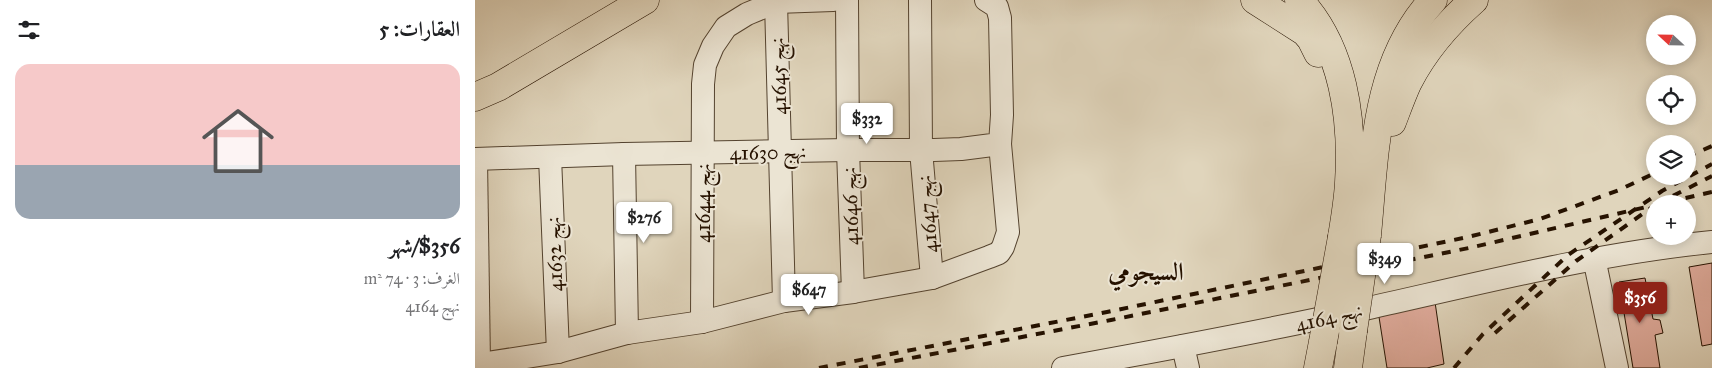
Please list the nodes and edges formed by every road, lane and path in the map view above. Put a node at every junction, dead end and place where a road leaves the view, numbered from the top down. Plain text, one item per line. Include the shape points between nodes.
1 (645, 0) edge
2 (833, 0) edge
3 (847, 0) edge
4 (920, 0) edge
5 (986, 0) edge
6 (1255, 0) edge
7 (1299, 0) edge
8 (1433, 0) edge
9 (1474, 0) edge
10 (776, 2) junction
11 (475, 97) edge
12 (1345, 103) junction
13 (1000, 144) junction
14 (848, 150) junction
15 (921, 150) junction
16 (781, 152) junction
17 (624, 154) junction
18 (703, 154) junction
19 (550, 157) junction
20 (475, 159) edge
21 (1374, 165) junction
22 (1355, 236) junction
23 (1712, 242) edge
24 (1594, 258) junction
25 (932, 278) junction
26 (853, 292) junction
27 (784, 301) junction
28 (702, 322) junction
29 (627, 333) junction
30 (1183, 346) junction
31 (558, 352) junction
32 (1320, 355) edge
33 (477, 365) edge
34 (1063, 368) edge
35 (1188, 368) edge
36 (1348, 368) edge
37 (1617, 368) edge

1 - 11 main road via 498,87
2 - 10 street
3 - 14 street, نهج 41646
4 - 15 street, نهج 41647
5 - 13 street via 997,8 999,18
6 - 12 main road via 1305,32
7 - 12 main road via 1310,12 1335,57
8 - 21 main road via 1411,27 1384,91 1377,123
9 - 21 main road via 1439,36 1418,65
10 - 16 street, نهج 41645
10 - 18 street, نهج 41644 via 726,27 713,46 705,65 703,84
12 - 22 main road
13 - 15 street, نهج 41630
13 - 25 street via 1008,232 1003,247 999,253
14 - 15 street, نهج 41630
14 - 16 street, نهج 41630
14 - 26 street, نهج 41646
15 - 25 street, نهج 41647
16 - 18 street, نهج 41630
16 - 27 street, نهج 41645
17 - 18 street, نهج 41630
17 - 19 street, نهج 41630
17 - 29 street
18 - 28 street, نهج 41644
19 - 20 street, نهج 41630
19 - 31 street, نهج 41632
20 - 33 street
21 - 22 main road
22 - 32 main road, bridge
22 - 36 main road, bridge via 1353,331
23 - 24 street, نهج 4164
24 - 30 street, نهج 4164 via 1280,328
24 - 37 street
25 - 26 street
26 - 27 street
27 - 28 street
28 - 29 street
29 - 31 street
30 - 34 street, نهج 4164
30 - 35 street
31 - 33 street

